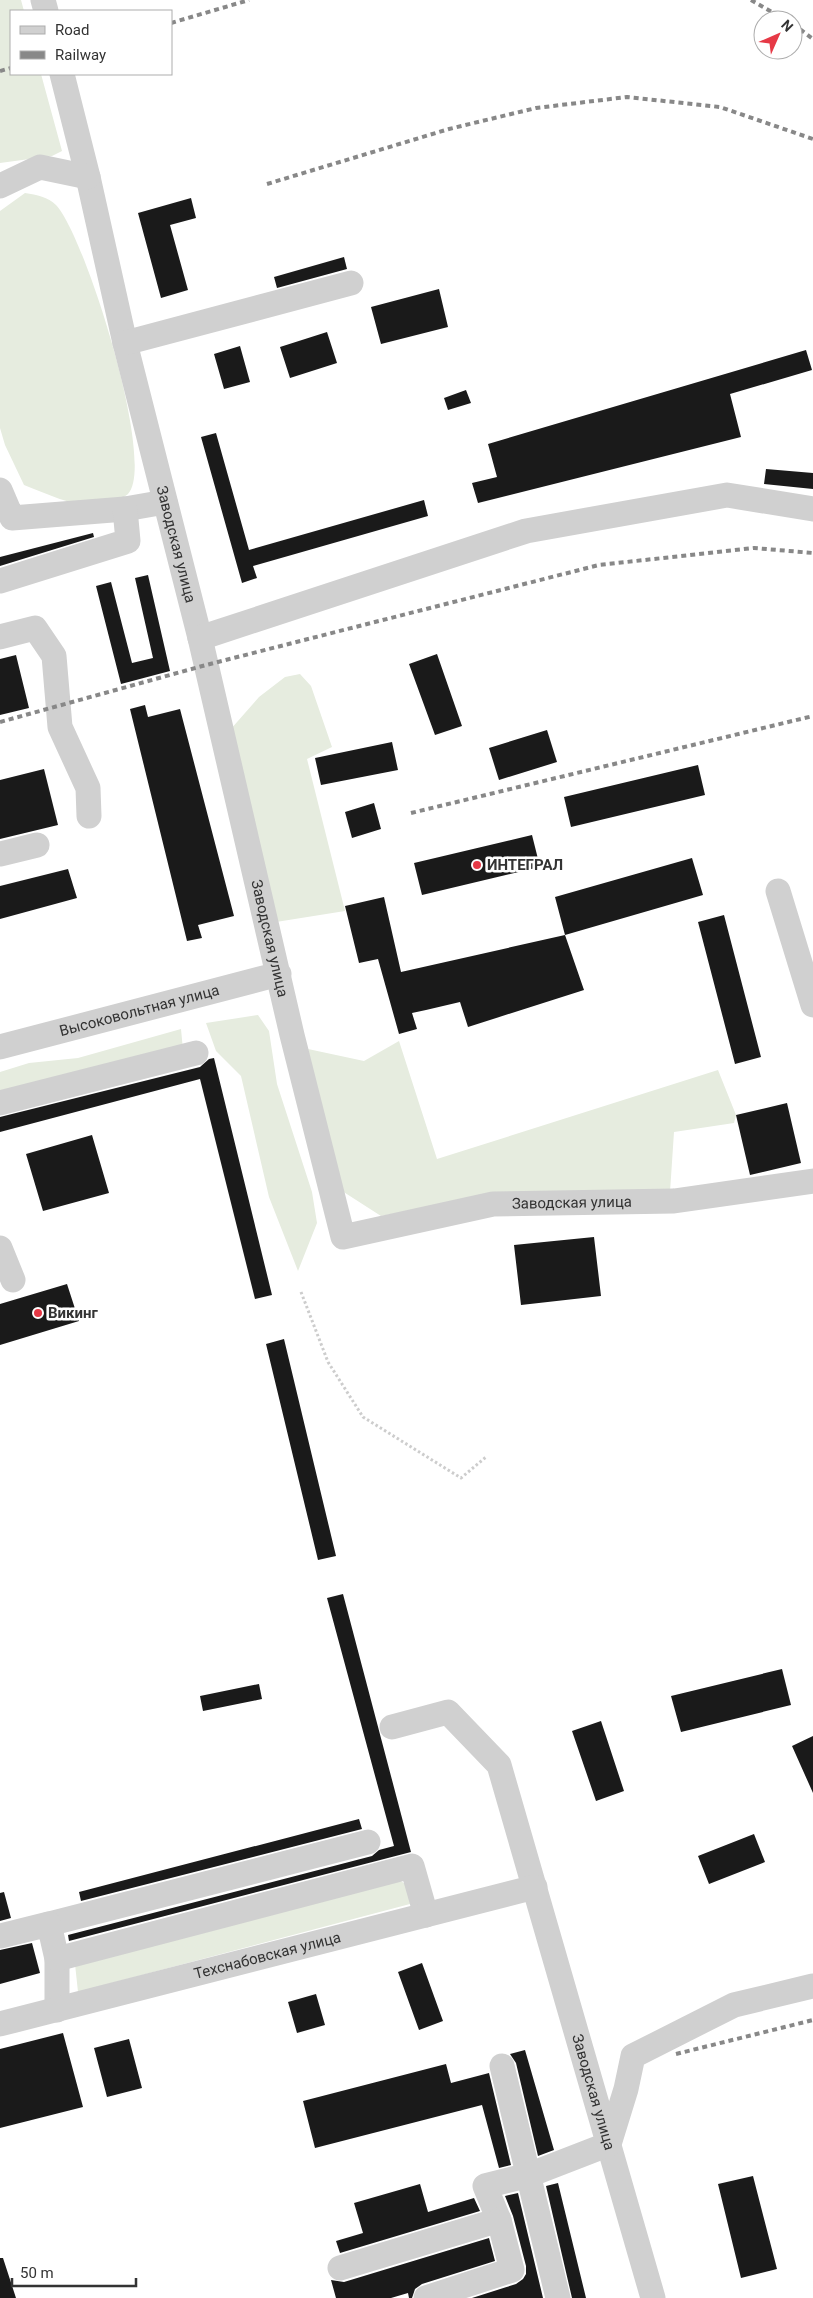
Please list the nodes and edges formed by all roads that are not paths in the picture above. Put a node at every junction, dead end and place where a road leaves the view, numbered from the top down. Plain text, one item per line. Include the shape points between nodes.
1 (62, 75) edge
2 (88, 177) junction
3 (0, 186) edge
4 (351, 283) dead end
5 (125, 343) junction
6 (0, 490) edge
7 (165, 502) junction
8 (125, 508) junction
9 (813, 509) edge
10 (6, 520) edge
11 (0, 581) edge
12 (0, 637) edge
13 (200, 638) junction
14 (89, 816) dead end
15 (37, 845) dead end
16 (0, 854) edge
17 (778, 891) dead end
18 (279, 974) junction
19 (813, 1005) edge
20 (0, 1047) edge
21 (196, 1053) dead end
22 (0, 1103) edge
23 (813, 1181) edge
24 (0, 1248) edge
25 (14, 1280) dead end
26 (392, 1727) dead end
27 (368, 1842) dead end
28 (535, 1887) junction
29 (426, 1915) junction
30 (49, 1924) junction
31 (0, 1936) edge
32 (57, 1959) junction
33 (813, 1986) edge
34 (57, 2010) junction
35 (0, 2024) edge
36 (502, 2066) dead end
37 (609, 2144) junction
38 (529, 2175) junction
39 (499, 2220) junction
40 (340, 2268) dead end
41 (426, 2298) edge
42 (558, 2298) edge
43 (653, 2298) edge

1 - 2 street, Заводская улица
2 - 3 street via 40,167
2 - 5 street, Заводская улица
4 - 5 street
5 - 7 street, Заводская улица
6 - 10 street
7 - 8 street
7 - 13 street, Заводская улица
8 - 10 street
8 - 11 street via 128,542
9 - 13 street via 727,495 526,531
12 - 14 street via 35,628 54,656 60,726 88,788
13 - 18 street, Заводская улица
15 - 16 street
17 - 19 street
18 - 20 street, Высоковольтная улица
18 - 23 street, Заводская улица via 343,1237 493,1204 674,1201
21 - 22 street
24 - 25 street
26 - 28 street, Заводская улица via 448,1712 500,1765
27 - 30 street
28 - 29 street, Техснабовская улица
28 - 37 street, Заводская улица
29 - 32 street via 412,1866
29 - 34 street, Техснабовская улица
30 - 31 street
30 - 32 street
32 - 34 street
33 - 37 street via 734,2006 633,2056
34 - 35 street, Техснабовская улица
36 - 38 street
37 - 38 street
37 - 43 street, Заводская улица
38 - 39 street via 486,2186
38 - 42 street
39 - 40 street
39 - 41 street via 512,2270

